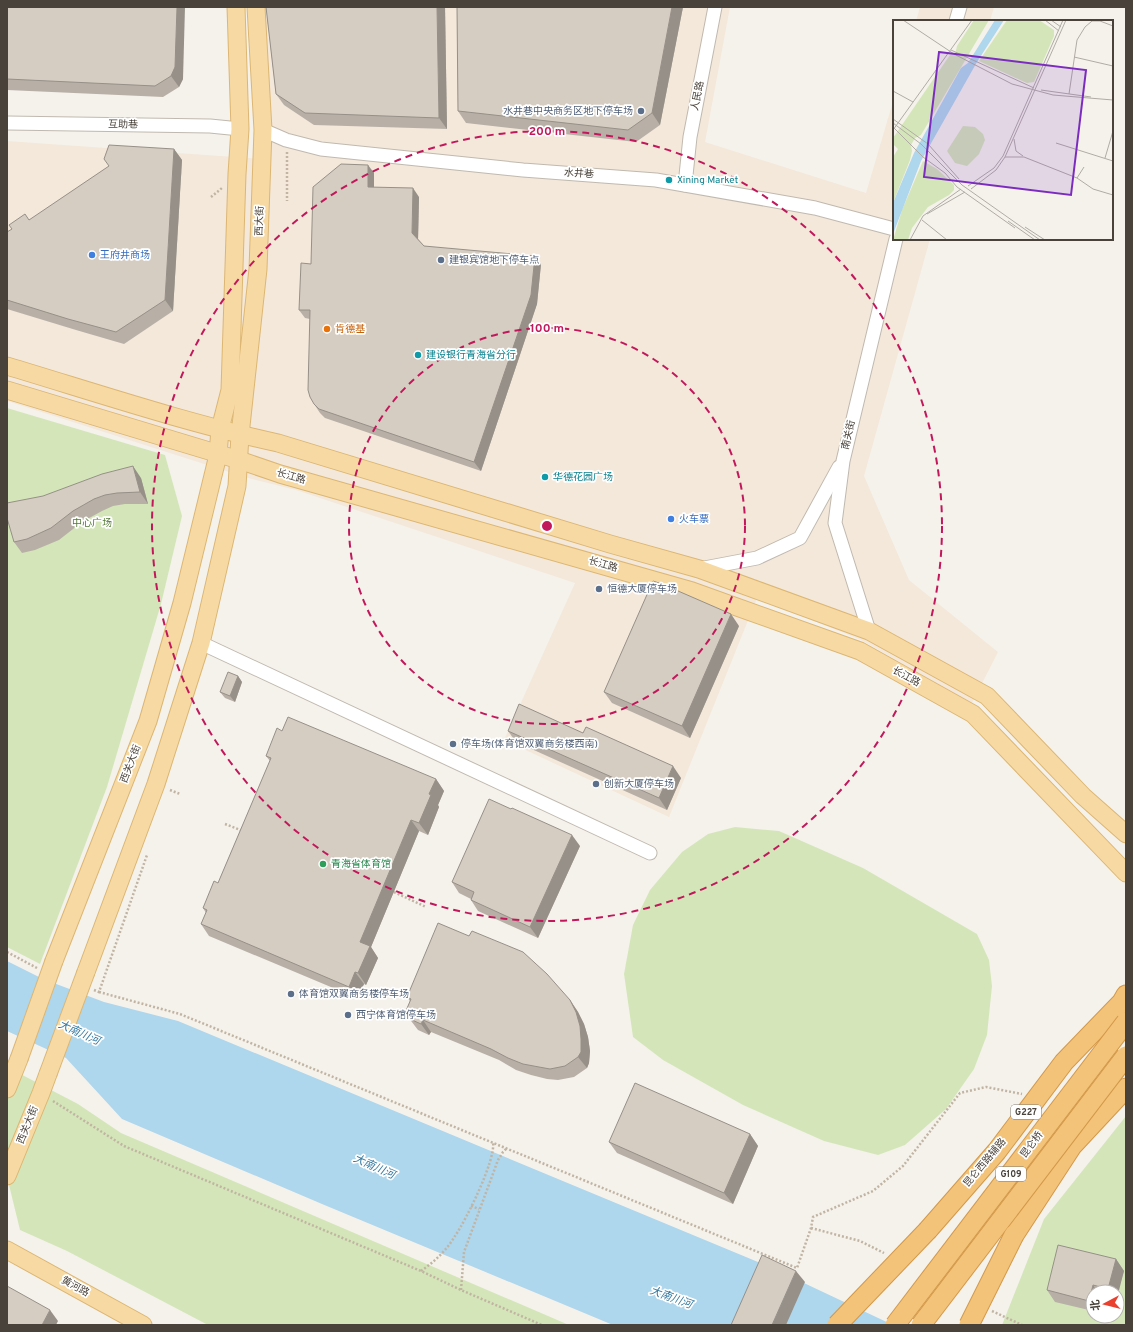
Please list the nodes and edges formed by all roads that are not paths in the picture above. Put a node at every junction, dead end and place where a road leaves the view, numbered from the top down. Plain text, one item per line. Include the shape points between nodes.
1 (236, 7) edge
2 (256, 7) edge
3 (715, 7) edge
4 (960, 7) edge
5 (956, 20) edge
6 (7, 124) edge
7 (240, 129) junction
8 (263, 130) junction
9 (685, 185) junction
10 (893, 229) edge
11 (896, 240) edge
12 (7, 366) edge
13 (7, 390) edge
14 (220, 429) junction
15 (240, 435) junction
16 (218, 455) junction
17 (239, 460) junction
18 (843, 461) junction
19 (699, 569) junction
20 (869, 630) junction
21 (201, 642) junction
22 (1126, 834) edge
23 (650, 853) dead end
24 (1126, 873) edge
25 (1126, 995) edge
26 (1126, 1022) edge
27 (1126, 1056) edge
28 (1126, 1088) edge
29 (7, 1089) edge
30 (7, 1176) edge
31 (7, 1250) edge
32 (143, 1325) edge
33 (838, 1325) edge
34 (895, 1325) edge
35 (921, 1325) edge
36 (969, 1325) edge

1 - 7 main road
2 - 8 main road, 西大街
3 - 9 street, 人民路 via 690,137
4 - 5 street
6 - 7 street, 互助巷 via 210,126
7 - 14 main road via 230,390
8 - 9 street, 水井巷 via 286,140 329,150 523,170 656,180
8 - 15 main road, 西大街 via 258,269
9 - 10 street, 水井巷 via 815,208
11 - 18 street, 南关街
12 - 14 main road
13 - 16 main road, 长江路
14 - 15 main road
14 - 16 main road, 西关大街
15 - 17 main road, 西大街
15 - 19 main road via 278,443
16 - 17 main road, 长江路
16 - 29 main road, 西关大街, bridge via 182,603 148,721
17 - 21 main road, 西大街 via 237,486
17 - 24 main road, 长江路 via 287,476 692,591 860,652 973,714
18 - 19 street via 800,538 757,558
18 - 20 street, 南关街 via 835,523
19 - 20 main road
20 - 22 main road via 987,696 1083,796
21 - 23 street
21 - 30 main road, 西关大街, bridge via 156,784 41,1093
25 - 33 highway, 昆仑西路辅路 / G227, bridge via 1064,1062 997,1151 928,1230
26 - 34 highway, 昆仑桥 / G109, bridge
27 - 35 highway, 昆仑桥 / G109, bridge
28 - 36 highway, bridge via 1072,1146 1014,1235
31 - 32 main road, 黄河路

